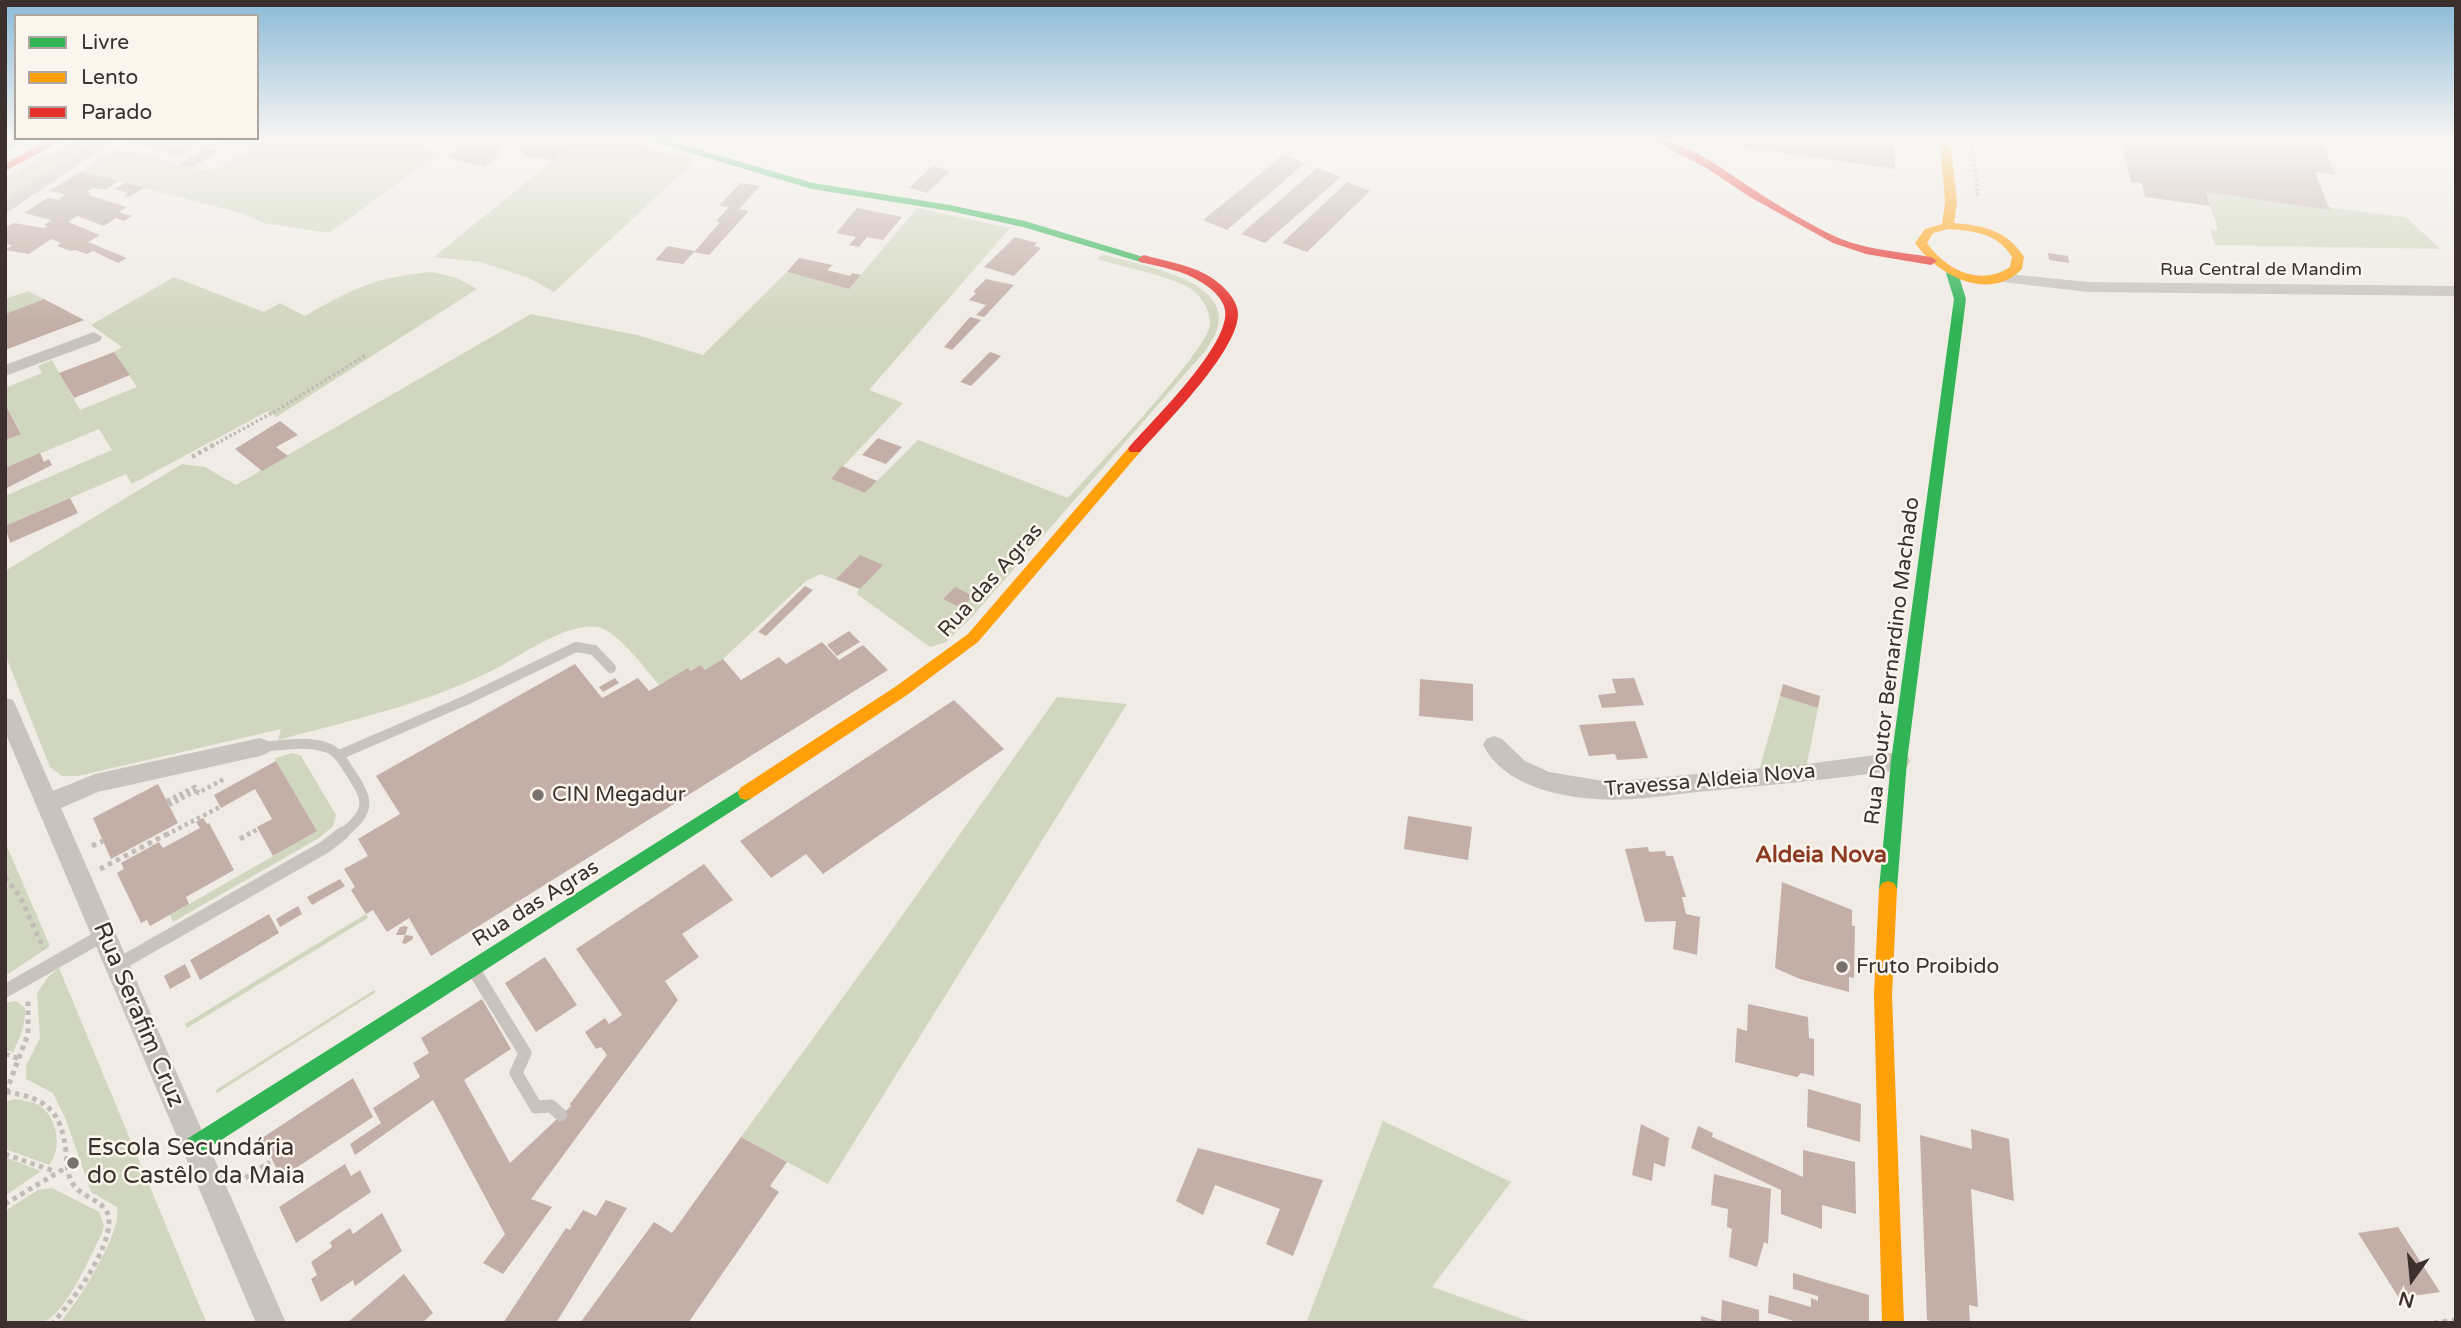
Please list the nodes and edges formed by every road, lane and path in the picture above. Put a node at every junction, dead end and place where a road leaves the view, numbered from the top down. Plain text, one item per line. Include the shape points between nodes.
1 (906, 201) edge
2 (1765, 201) edge
3 (1951, 202) joint
4 (1948, 226) junction
5 (1980, 229) junction
6 (1921, 243) junction
7 (1885, 252) junction
8 (2019, 259) junction
9 (1931, 261) junction
10 (1952, 273) junction
11 (1993, 279) junction
12 (2067, 284) junction
13 (2456, 291) edge
14 (1960, 299) junction
15 (94, 337) dead end
16 (366, 355) dead end
17 (5, 371) edge
18 (192, 457) dead end
19 (611, 668) dead end
20 (5, 706) edge
21 (1494, 745) dead end
22 (260, 747) joint
23 (339, 755) junction
24 (1899, 761) junction
25 (196, 788) dead end
26 (168, 803) dead end
27 (47, 804) junction
28 (220, 807) dead end
29 (258, 829) dead end
30 (240, 839) dead end
31 (5, 877) edge
32 (81, 880) junction
33 (104, 934) junction
34 (50, 964) junction
35 (116, 966) junction
36 (472, 967) junction
37 (10, 988) edge
38 (5, 1054) edge
39 (20, 1059) junction
40 (6, 1092) edge
41 (561, 1115) dead end
42 (194, 1146) junction
43 (5, 1154) edge
44 (68, 1167) junction
45 (277, 1170) dead end
46 (57, 1173) junction
47 (243, 1180) dead end
48 (5, 1204) edge
49 (2456, 1320) edge
50 (53, 1323) edge
51 (271, 1323) edge
52 (1893, 1323) edge
53 (2434, 1323) edge

1 - 36 street, Rua das Agras via 1025,224 1197,274 1222,290 1232,311 1230,334 973,638 928,674 656,855
2 - 7 street via 1837,241
3 - 4 street
3 - 5 street
4 - 5 street
4 - 6 street via 1928,231
5 - 8 street via 2007,242
6 - 7 street
6 - 9 street
7 - 9 street
8 - 11 street via 2011,274
8 - 12 street, Rua Central de Mandim
9 - 10 street
10 - 11 street
10 - 14 street, Rua Doutor Bernardino Machado
11 - 12 street, Rua Central de Mandim
11 - 14 street
12 - 13 street, Rua Central de Mandim
14 - 24 street, Rua Doutor Bernardino Machado
15 - 17 street
16 - 18 path
19 - 23 lane via 594,650 576,648
20 - 27 street, Rua Serafim Cruz
21 - 24 street, Travessa Aldeia Nova via 1506,762 1529,776 1583,790 1807,773
22 - 23 lane via 313,744
22 - 27 street via 95,783
23 - 35 lane via 364,793 360,820 349,831
24 - 52 street, Rua Doutor Bernardino Machado via 1883,995
25 - 26 path
27 - 32 street, Rua Serafim Cruz
28 - 32 path
29 - 30 path
31 - 34 path via 20,897
32 - 33 street, Rua Serafim Cruz
33 - 34 lane
33 - 35 street, Rua Serafim Cruz
34 - 37 lane
35 - 42 street, Rua Serafim Cruz
36 - 41 lane via 525,1054 516,1073 526,1092 536,1107 551,1105
36 - 42 street, Rua das Agras
37 - 39 path via 28,997 30,1008 32,1025
38 - 39 path
39 - 40 path
40 - 44 path via 35,1097 52,1109 66,1144
42 - 51 street, Rua Serafim Cruz
43 - 46 path
44 - 46 path
44 - 50 path via 75,1188 103,1207 110,1218 107,1236 80,1288
45 - 47 path via 272,1173 268,1163
46 - 48 path
49 - 53 path

